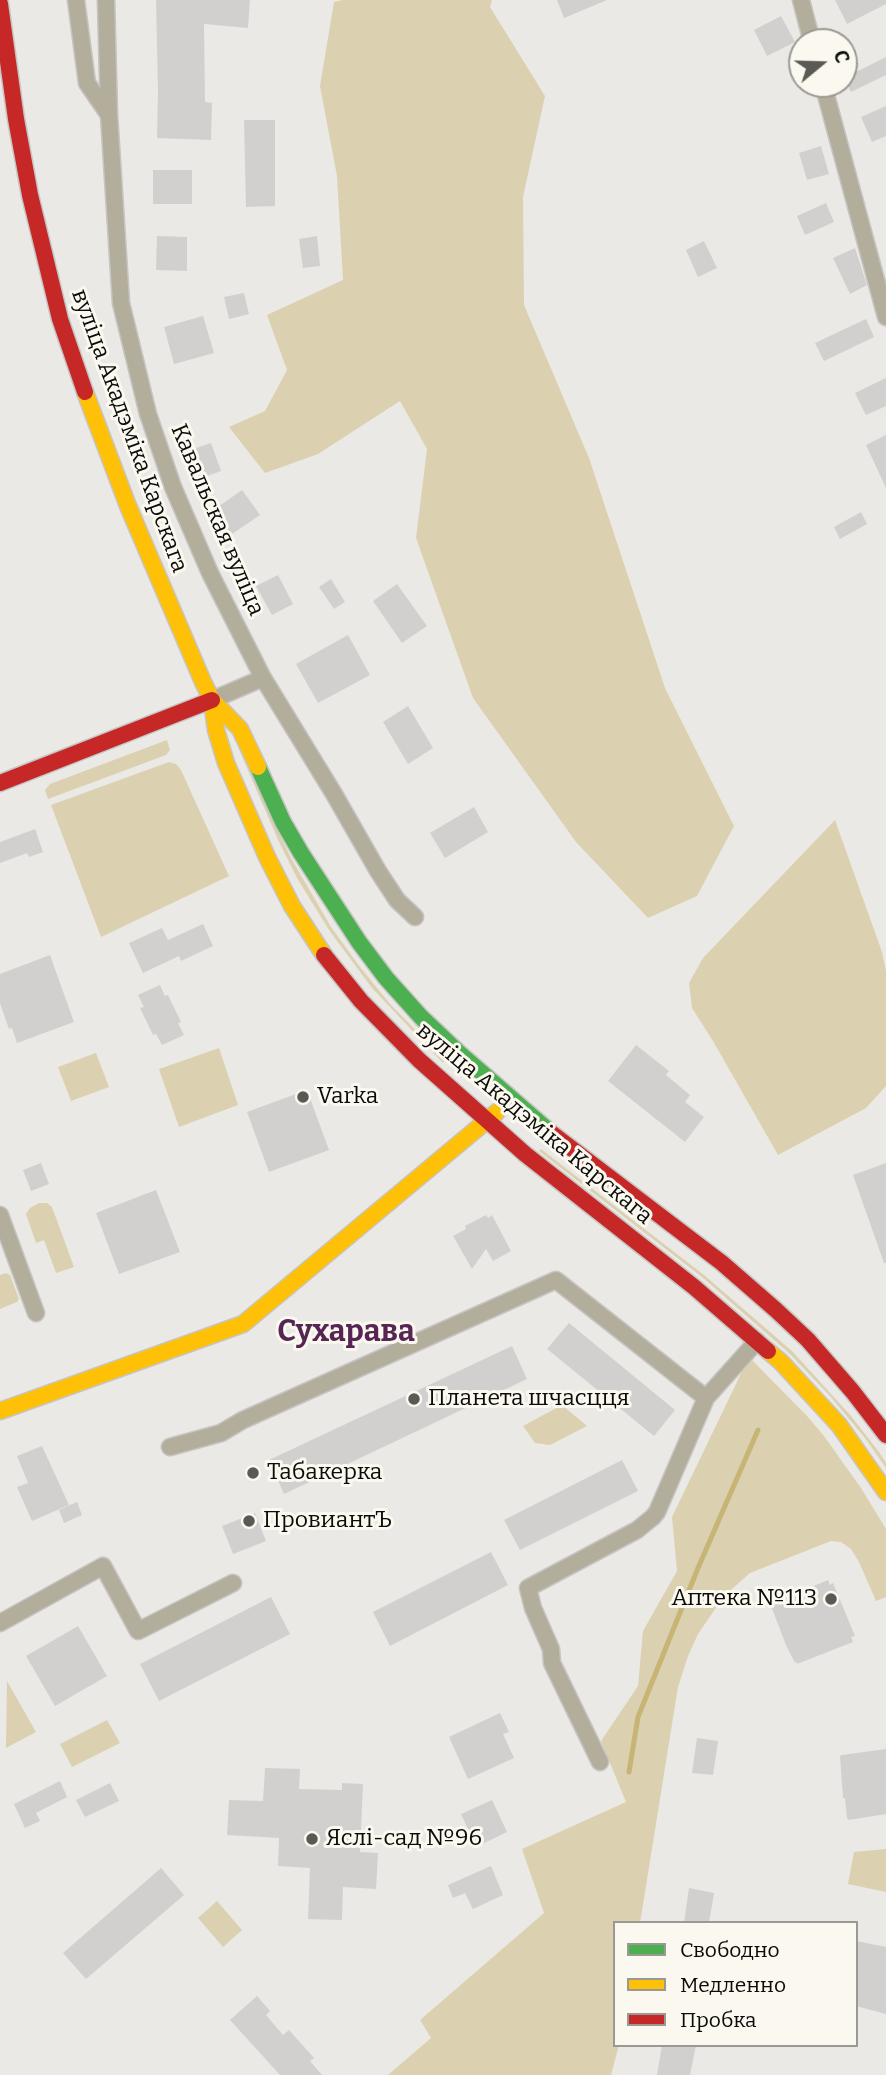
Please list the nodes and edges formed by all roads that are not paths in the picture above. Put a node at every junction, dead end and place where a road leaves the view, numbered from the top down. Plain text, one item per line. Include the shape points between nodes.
1 (76, 0) edge
2 (106, 0) edge
3 (800, 0) edge
4 (0, 4) edge
5 (808, 28) edge
6 (827, 98) edge
7 (109, 115) junction
8 (886, 317) edge
9 (263, 678) junction
10 (212, 700) junction
11 (0, 783) edge
12 (415, 918) dead end
13 (511, 1098) junction
14 (488, 1120) junction
15 (0, 1214) edge
16 (36, 1312) dead end
17 (757, 1340) junction
18 (706, 1398) junction
19 (0, 1411) edge
20 (886, 1434) edge
21 (170, 1447) dead end
22 (886, 1492) edge
23 (233, 1584) dead end
24 (0, 1623) edge
25 (600, 1762) dead end

1 - 7 street via 88,83
2 - 7 street, Кавальская вуліца
3 - 5 street
4 - 10 main road, вуліца Акадэміка Карскага via 28,183 60,319 128,506
6 - 8 street
7 - 9 street, Кавальская вуліца via 121,303 148,414 173,488
9 - 10 street
9 - 12 street, Кавальская вуліца via 378,871
10 - 11 main road
10 - 13 main road, вуліца Акадэміка Карскага via 240,729 283,822 340,915 386,978 421,1017
10 - 14 main road, вуліца Акадэміка Карскага via 226,763 267,857 314,942 361,1002
13 - 14 main road
13 - 20 main road, вуліца Акадэміка Карскага via 776,1310 808,1340
14 - 17 main road, вуліца Акадэміка Карскага
14 - 19 main road via 243,1325
15 - 16 street
17 - 18 street
17 - 22 main road, вуліца Акадэміка Карскага via 821,1404
18 - 21 street via 556,1280 221,1433
18 - 25 street via 653,1517 528,1588 552,1663
23 - 24 street via 138,1631 103,1566

